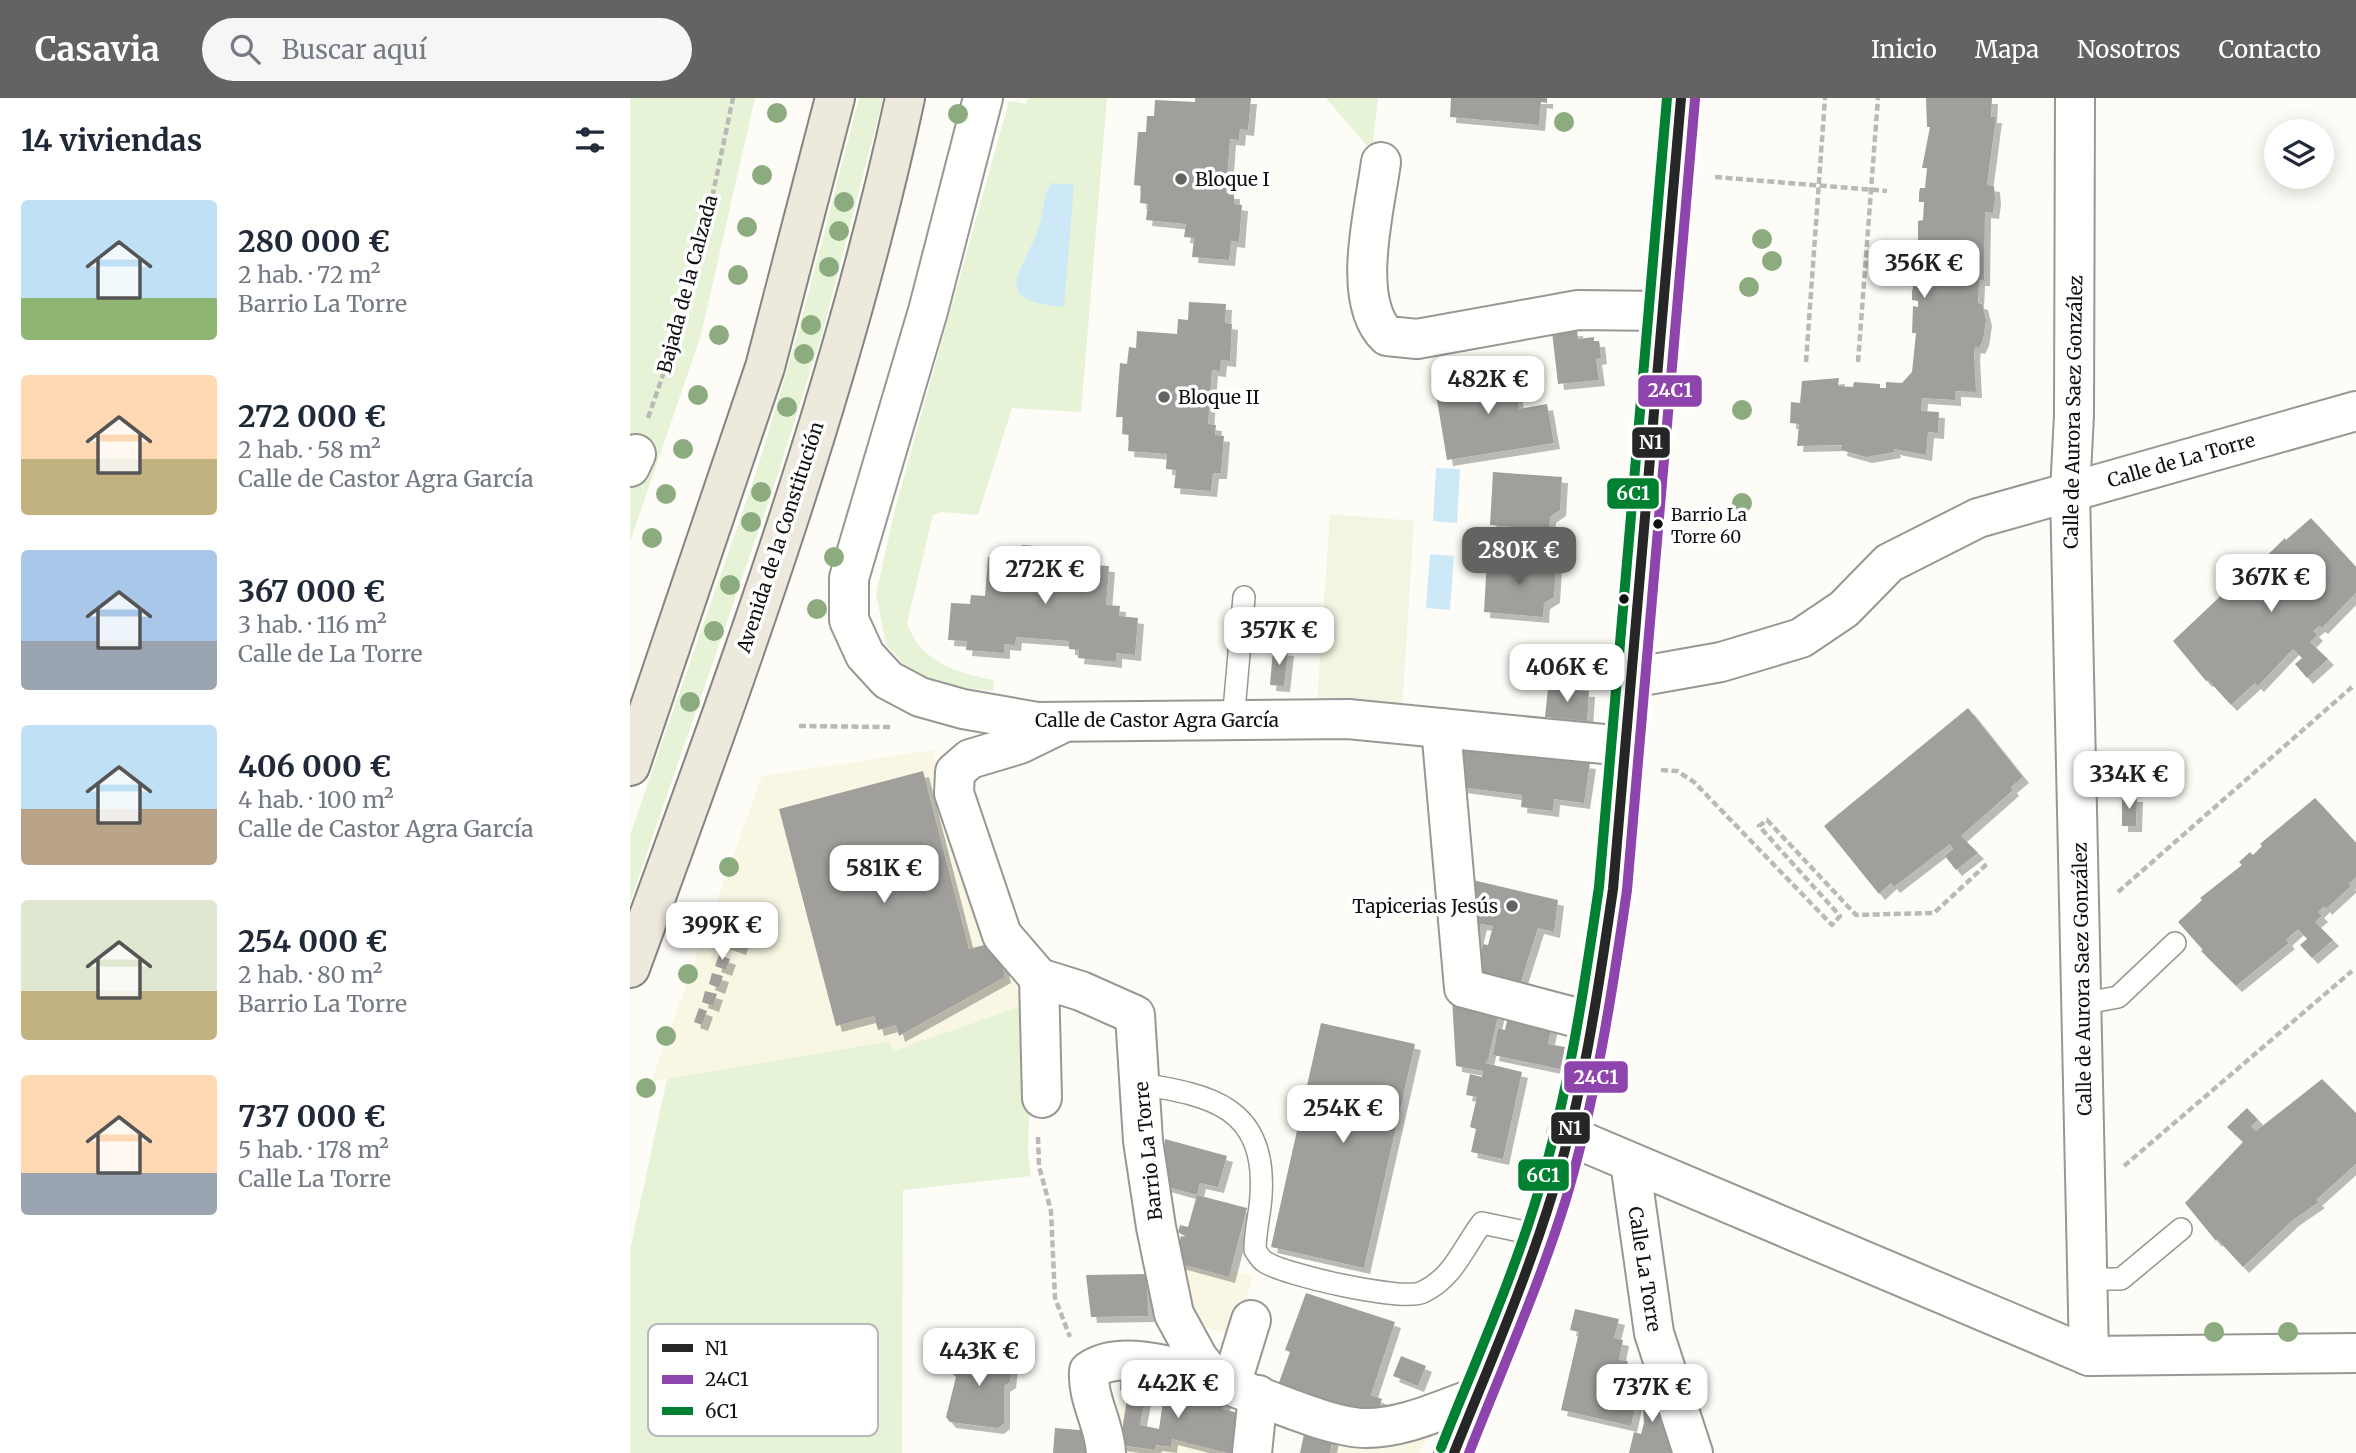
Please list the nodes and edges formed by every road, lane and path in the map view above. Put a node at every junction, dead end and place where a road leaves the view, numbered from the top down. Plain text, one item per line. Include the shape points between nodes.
1 (733, 98) edge
2 (835, 98) edge
3 (905, 98) edge
4 (983, 98) edge
5 (1681, 98) edge
6 (1825, 98) edge
7 (1878, 98) edge
8 (2075, 98) edge
9 (1381, 162) dead end
10 (1714, 177) dead end
11 (1819, 186) junction
12 (1871, 190) junction
13 (1887, 191) dead end
14 (1662, 312) junction
15 (1806, 362) dead end
16 (1858, 362) dead end
17 (2356, 411) edge
18 (633, 460) edge
19 (2070, 492) junction
20 (1244, 597) dead end
21 (1631, 678) junction
22 (2352, 687) dead end
23 (1233, 722) junction
24 (1064, 723) junction
25 (1441, 728) junction
26 (1624, 746) junction
27 (630, 766) edge
28 (1694, 782) dead end
29 (1989, 862) dead end
30 (2127, 884) dead end
31 (2175, 943) dead end
32 (630, 968) edge
33 (2352, 971) dead end
34 (1039, 978) junction
35 (2081, 1004) junction
36 (1593, 1022) junction
37 (1140, 1084) junction
38 (1042, 1098) joint
39 (1567, 1135) junction
40 (2131, 1161) dead end
41 (1630, 1163) junction
42 (2180, 1229) dead end
43 (1539, 1236) junction
44 (2088, 1279) junction
45 (1251, 1320) dead end
46 (2356, 1353) edge
47 (2089, 1356) junction
48 (1089, 1371) junction
49 (1234, 1386) junction
50 (1475, 1398) junction
51 (1106, 1453) edge
52 (1252, 1453) edge
53 (1454, 1453) edge
54 (1693, 1453) edge

1 - 18 path, Bajada de la Calzada via 707,222 675,340
2 - 27 main road via 765,367
3 - 32 main road, Avenida de la Constitución via 858,292 778,548
4 - 24 street, Calle de Castor Agra García via 928,311 849,578 849,620 865,655 888,680 920,697 1037,722
5 - 14 street
6 - 11 path
7 - 12 path
8 - 19 street, Calle de Aurora Saez González
9 - 14 street via 1367,281 1373,319 1387,336 1417,339 1578,310
10 - 11 path
11 - 12 path
11 - 15 path
12 - 13 path
12 - 16 path
14 - 21 street
17 - 19 street, Calle de La Torre
19 - 21 street, Calle de La Torre via 1978,518 1889,563 1843,609 1801,638 1721,662
19 - 35 street, Calle de Aurora Saez González
20 - 23 lane
21 - 26 street
22 - 30 path
23 - 24 street, Calle de Castor Agra García
23 - 25 street, Calle de Castor Agra García via 1348,719
24 - 34 street via 1020,744 970,759 955,772 954,793 1002,935
25 - 26 street, Calle de Castor Agra García
25 - 36 street via 1464,988
26 - 36 street via 1613,889
28 - 29 path via 1832,925 1840,916 1759,826 1767,820 1856,915 1934,913
31 - 35 lane via 2118,997
33 - 40 path
34 - 37 street, Barrio La Torre via 1081,990 1135,1015
34 - 38 street
35 - 44 street, Calle de Aurora Saez González
36 - 39 street
37 - 43 lane via 1192,1092 1224,1105 1247,1128 1258,1159 1262,1195 1255,1250 1264,1262 1389,1295 1410,1296 1446,1276 1482,1223
37 - 49 street, Barrio La Torre via 1152,1203 1174,1314 1198,1358
38 - 48 path via 1039,1166 1051,1211 1055,1298 1074,1348
39 - 41 street
39 - 43 street
41 - 47 street
41 - 54 street, Calle La Torre via 1654,1333
42 - 44 lane via 2121,1279
43 - 50 street
44 - 47 street, Calle de Aurora Saez González
45 - 49 street
46 - 47 street
48 - 49 street via 1100,1363 1129,1361
48 - 51 street
49 - 50 street via 1329,1420 1366,1428 1404,1422
49 - 52 street
50 - 53 street

